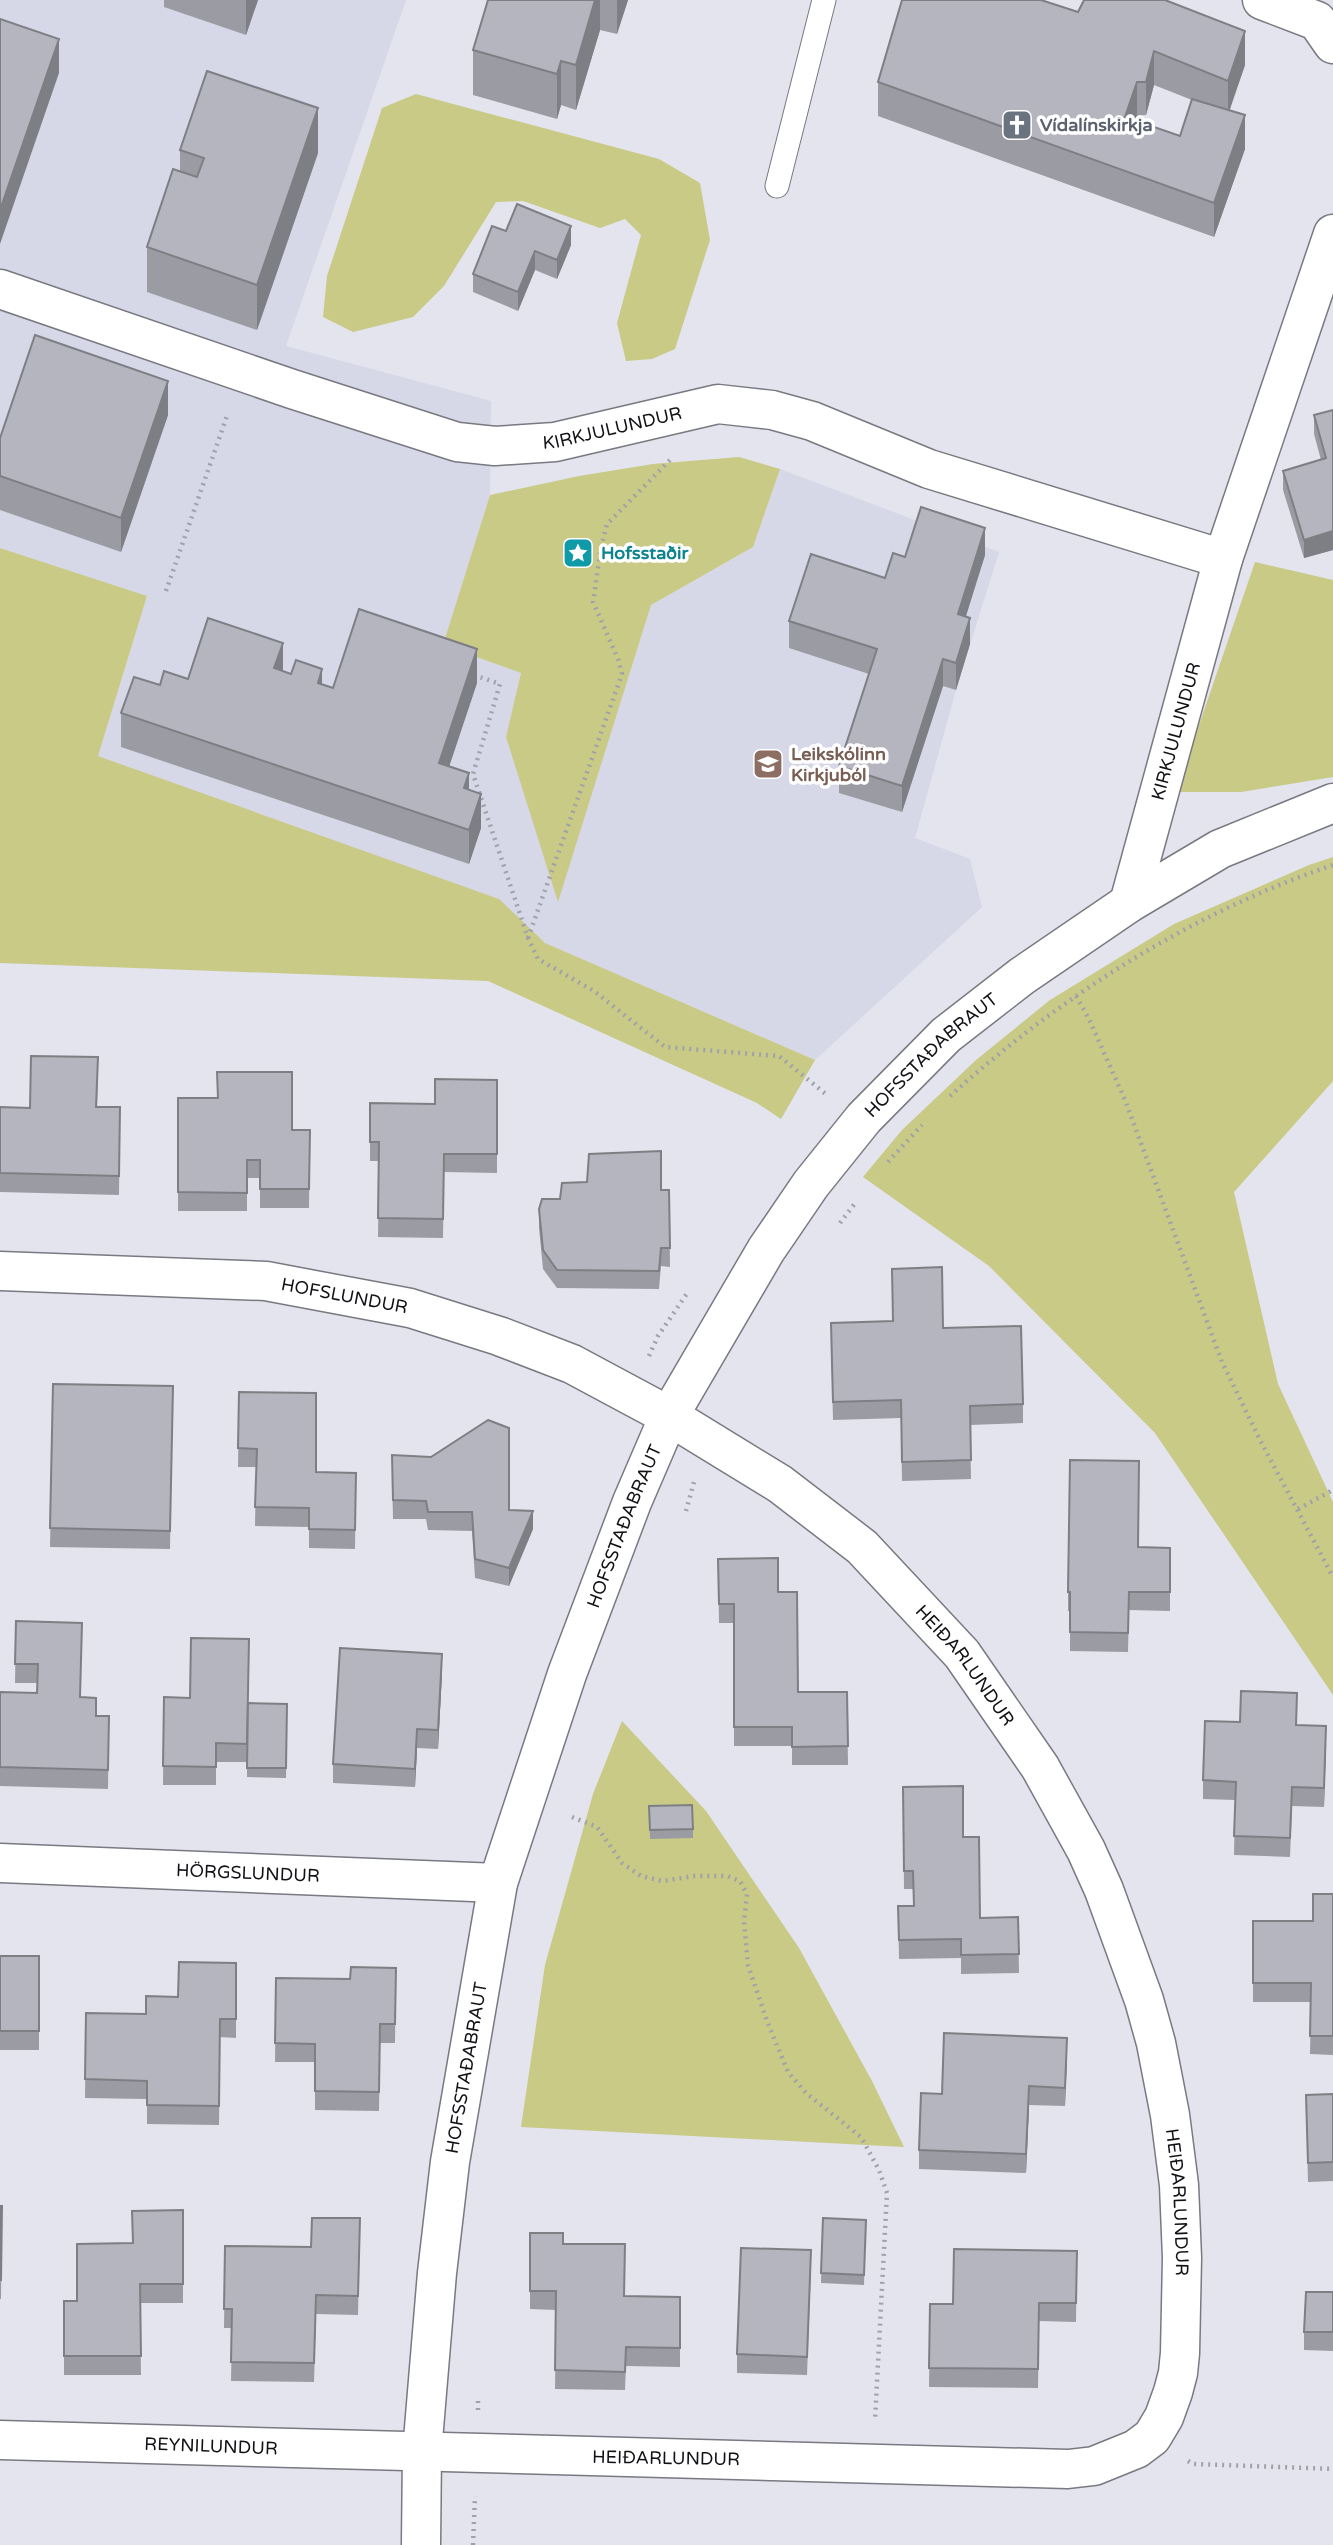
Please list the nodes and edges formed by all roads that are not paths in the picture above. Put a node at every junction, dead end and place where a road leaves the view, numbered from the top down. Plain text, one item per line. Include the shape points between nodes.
1 (824, 0) edge
2 (1262, 0) edge
3 (1333, 44) edge
4 (777, 186) dead end
5 (1333, 234) edge
6 (0, 289) edge
7 (1223, 559) junction
8 (1333, 803) edge
9 (1129, 903) junction
10 (0, 1270) edge
11 (669, 1416) junction
12 (0, 1863) edge
13 (498, 1884) junction
14 (0, 2440) edge
15 (422, 2452) junction
16 (421, 2545) edge

1 - 4 lane
2 - 3 street via 1317,21
5 - 7 street, KIRKJULUNDUR
6 - 7 street, KIRKJULUNDUR via 457,442 495,446 555,442 718,404 772,410 812,421 929,469
7 - 9 street, KIRKJULUNDUR
8 - 9 street, HOFSSTAÐABRAUT via 1220,849
9 - 11 street, HOFSSTAÐABRAUT via 946,1035 864,1118 766,1250
10 - 11 street, HOFSLUNDUR via 266,1281 397,1305 572,1364
11 - 13 street, HOFSSTAÐABRAUT via 572,1661
11 - 15 street, HEIÐARLUNDUR via 780,1484 879,1565 962,1654 1040,1767 1086,1850 1128,1953 1153,2032 1170,2115 1182,2258 1178,2373 1164,2417 1152,2437 1117,2458 1068,2469
12 - 13 street, HÖRGSLUNDUR
13 - 15 street, HOFSSTAÐABRAUT via 450,2162
14 - 15 street, REYNILUNDUR
15 - 16 street, HOFSSTAÐABRAUT

